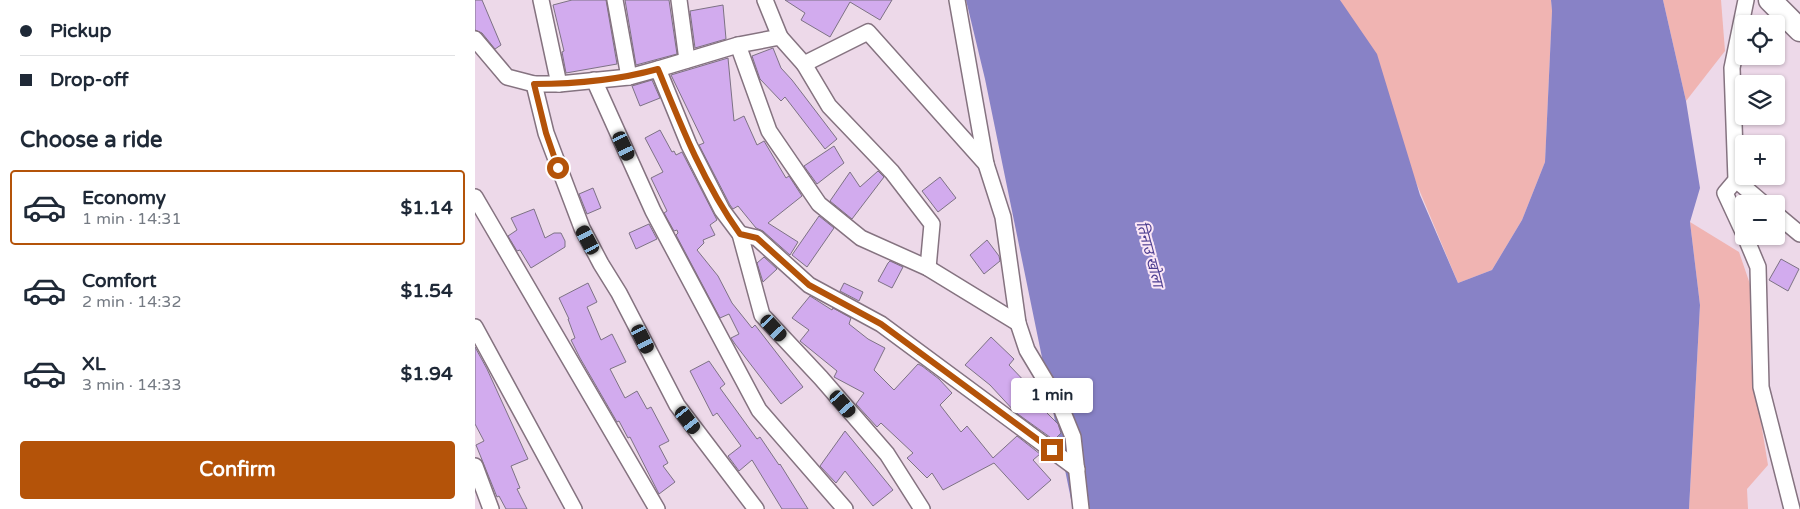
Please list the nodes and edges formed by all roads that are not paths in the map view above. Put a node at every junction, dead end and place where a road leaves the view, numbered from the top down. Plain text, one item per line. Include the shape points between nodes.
1 (541, 0) edge
2 (615, 0) edge
3 (679, 0) edge
4 (765, 0) edge
5 (957, 0) edge
6 (1747, 0) edge
7 (1770, 0) edge
8 (1800, 30) edge
9 (780, 37) junction
10 (475, 38) edge
11 (738, 45) junction
12 (687, 60) junction
13 (804, 64) junction
14 (658, 69) junction
15 (629, 77) junction
16 (594, 80) junction
17 (534, 84) junction
18 (559, 84) junction
19 (1735, 152) edge
20 (986, 164) junction
21 (1735, 181) edge
22 (1742, 185) edge
23 (1754, 195) edge
24 (475, 197) edge
25 (1735, 215) edge
26 (1785, 222) edge
27 (740, 234) junction
28 (1800, 234) edge
29 (1749, 245) edge
30 (928, 268) junction
31 (1018, 323) junction
32 (475, 327) edge
33 (475, 466) edge
34 (1077, 469) junction
35 (491, 509) edge
36 (574, 509) edge
37 (657, 509) edge
38 (756, 509) edge
39 (845, 509) edge
40 (922, 509) edge
41 (1081, 509) edge
42 (1792, 509) edge

1 - 18 street
2 - 15 street
3 - 12 street
4 - 9 street
5 - 20 street
6 - 19 street via 1732,68
7 - 8 main road
9 - 11 street
9 - 13 street
10 - 17 street via 507,77
11 - 12 street
11 - 30 street via 769,131 819,204 861,238
12 - 14 street
13 - 20 street via 868,32
13 - 30 street via 829,106 892,172 931,224
14 - 15 street
14 - 27 street via 689,145 722,210
15 - 16 street
16 - 18 street
16 - 39 street via 653,211 759,410
17 - 18 street
17 - 38 street via 546,133 585,235 677,405
20 - 31 street via 1003,217
21 - 25 street via 1725,193
22 - 23 street
24 - 37 street
26 - 28 street
27 - 34 street via 757,238 809,285 881,324
27 - 40 street via 762,315 887,454
29 - 42 street via 1759,267 1761,387
30 - 31 street
31 - 34 street via 1027,350 1060,405 1073,437
32 - 36 street
33 - 35 street
34 - 41 street

